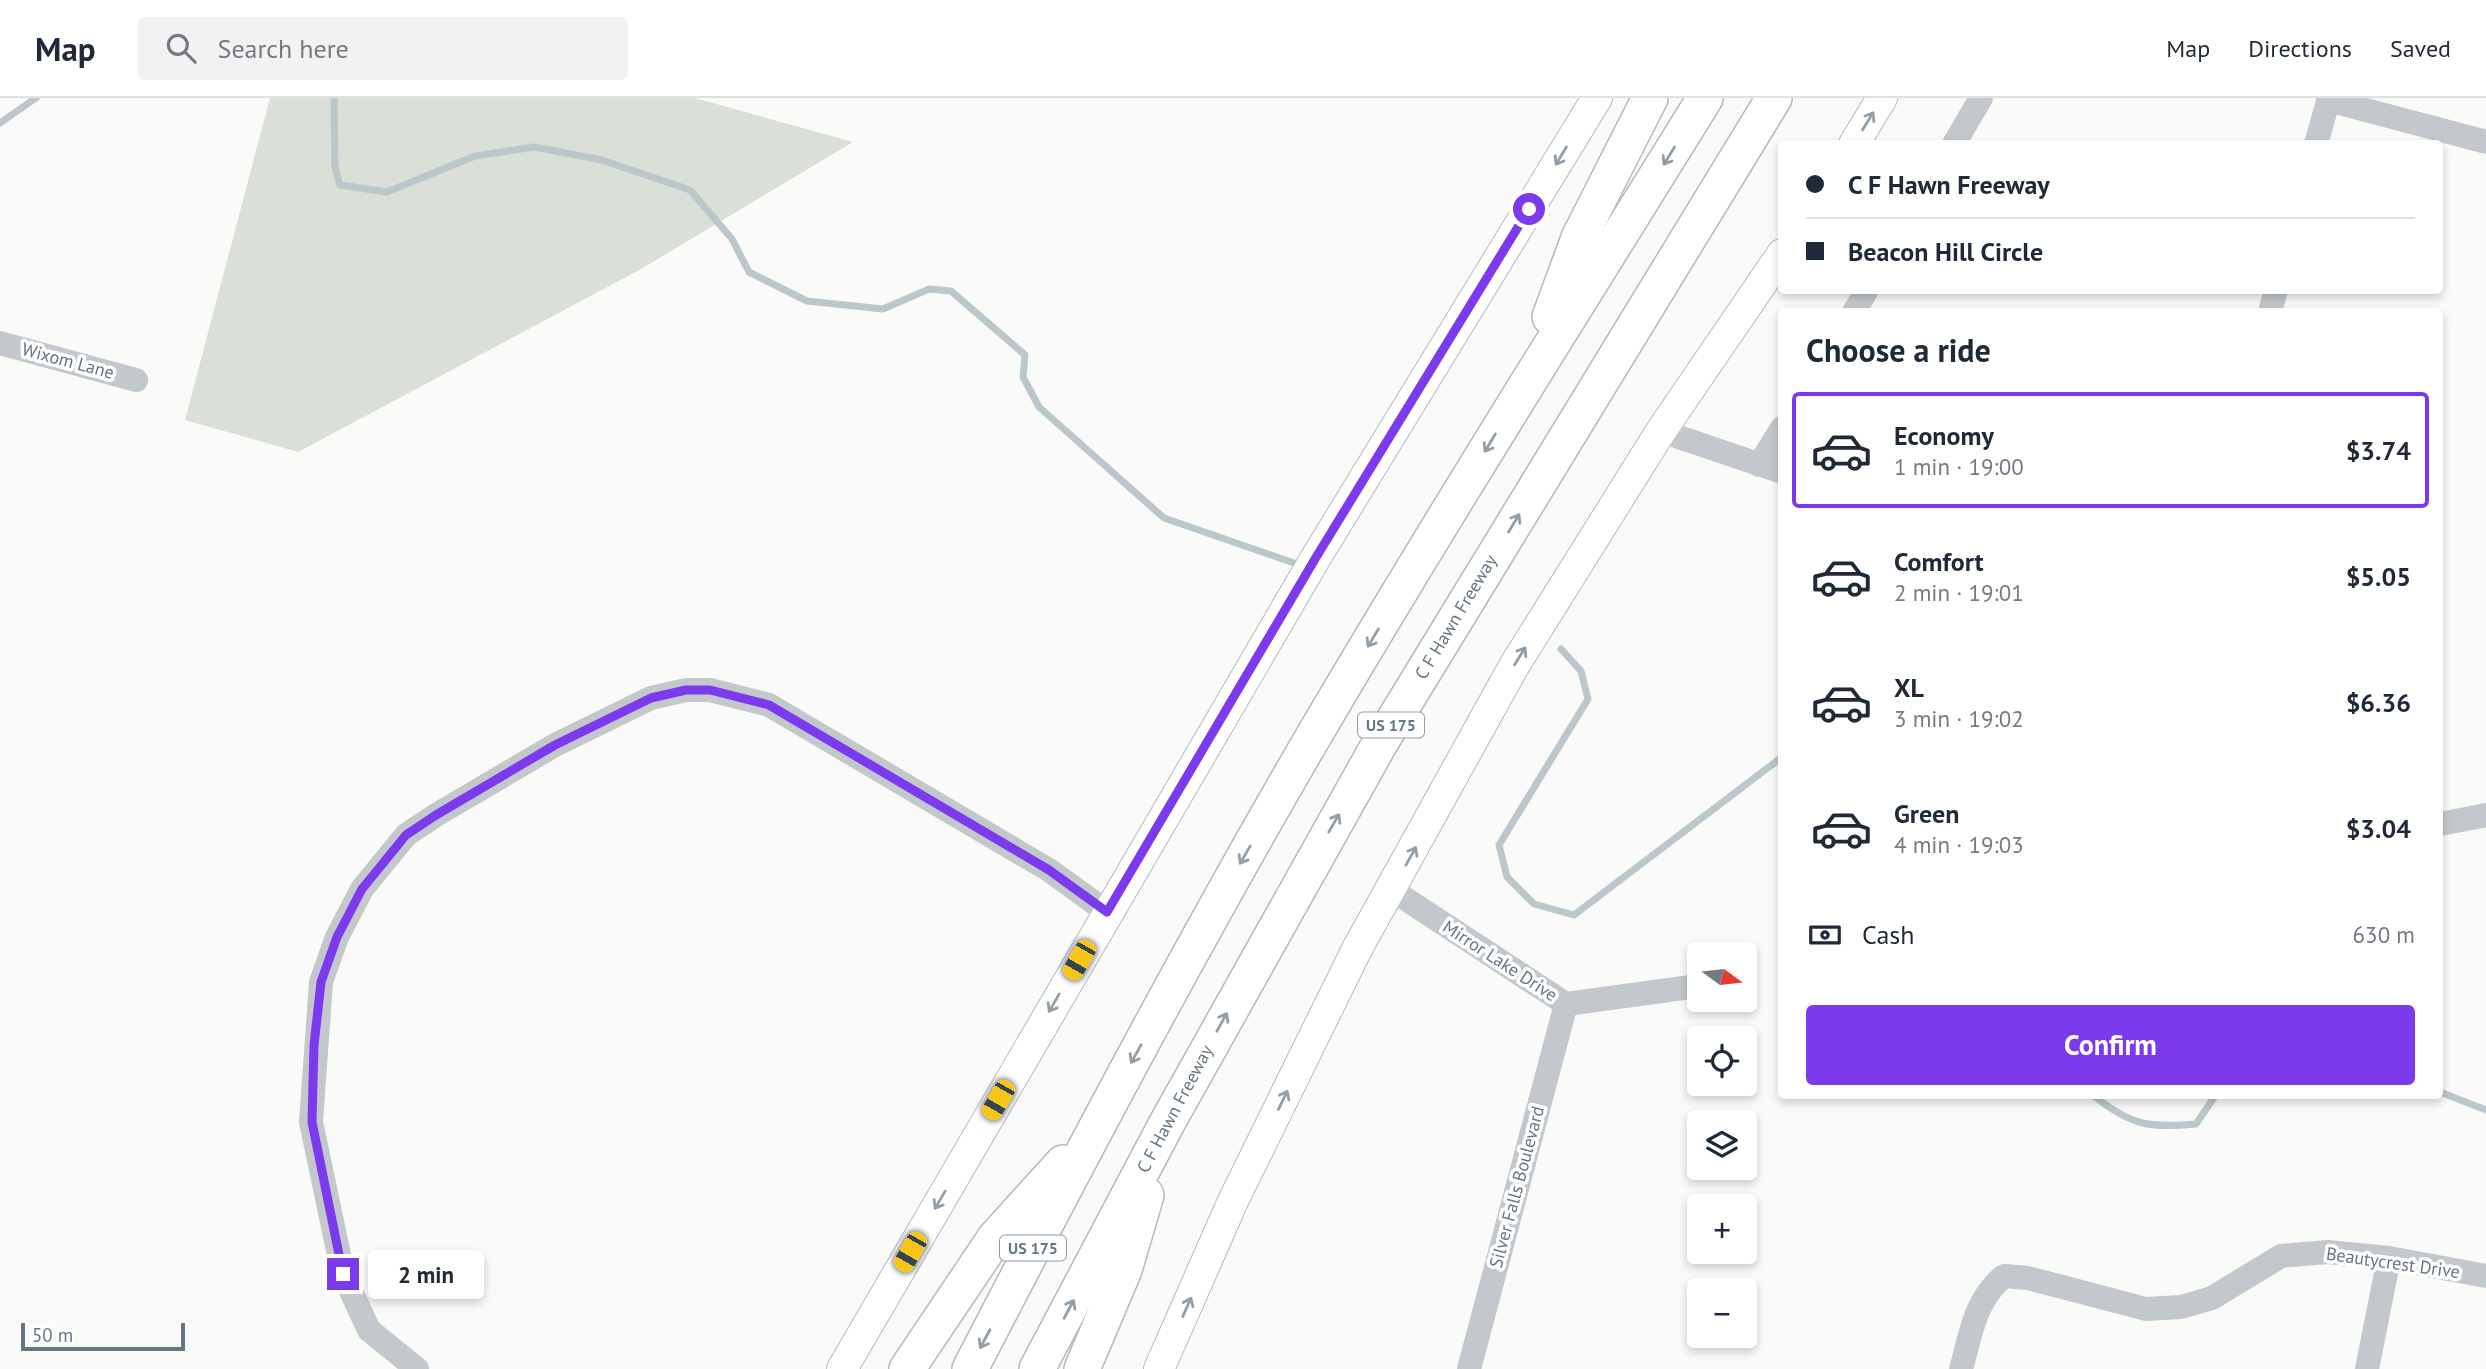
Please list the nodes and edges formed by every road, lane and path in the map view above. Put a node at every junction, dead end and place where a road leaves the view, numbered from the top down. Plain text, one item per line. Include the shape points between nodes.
1 (1597, 98) edge
2 (1650, 98) edge
3 (1704, 98) edge
4 (1774, 98) edge
5 (1882, 98) edge
6 (1981, 98) edge
7 (2329, 99) edge
8 (1856, 140) edge
9 (1956, 140) edge
10 (2317, 140) edge
11 (2486, 142) edge
12 (1778, 260) edge
13 (0, 343) edge
14 (136, 380) dead end
15 (1526, 384) junction
16 (1661, 431) junction
17 (1778, 441) edge
18 (1770, 468) edge
19 (2486, 815) edge
20 (2443, 823) edge
21 (1392, 890) junction
22 (1107, 912) junction
23 (1687, 988) edge
24 (1566, 1004) junction
25 (1167, 1123) junction
26 (1096, 1126) junction
27 (2389, 1258) junction
28 (2486, 1276) edge
29 (417, 1369) edge
30 (842, 1369) edge
31 (907, 1369) edge
32 (970, 1369) edge
33 (1037, 1369) edge
34 (1082, 1369) edge
35 (1159, 1369) edge
36 (1469, 1369) edge
37 (1961, 1369) edge
38 (2367, 1369) edge

1 -> 22 main road via 1315,559
2 - 15 highway via 1579,238
3 -> 15 highway, US 175
25 -> 4 highway, C F Hawn Freeway / US 175 via 1380,743
8 -> 5 main road
6 - 9 street
7 - 10 street
7 - 11 street
12 - 16 main road
13 - 14 street, Wixom Lane
15 -> 26 highway, US 175 via 1327,714
16 - 18 street
21 -> 16 main road via 1514,666
17 - 18 street
19 - 20 street
21 - 24 street, Mirror Lake Drive
35 -> 21 main road via 1233,1201 1357,949
22 - 29 street via 1049,870 769,705 710,690 651,698 555,745 436,815 406,835 371,878 337,937 321,982 312,1109 343,1274 369,1330
22 -> 30 main road
23 - 24 street, Mirror Lake Drive
24 - 36 street, Silver Falls Boulevard
33 -> 25 highway, C F Hawn Freeway / US 175
25 - 34 highway via 1124,1270
26 - 31 highway via 995,1238
26 -> 32 highway, US 175
27 - 28 street, Beautycrest Drive
27 - 37 street, Beautycrest Drive via 2328,1252 2281,1255 2212,1298 2181,1307 2146,1309 2004,1276 1980,1300
27 - 38 street

